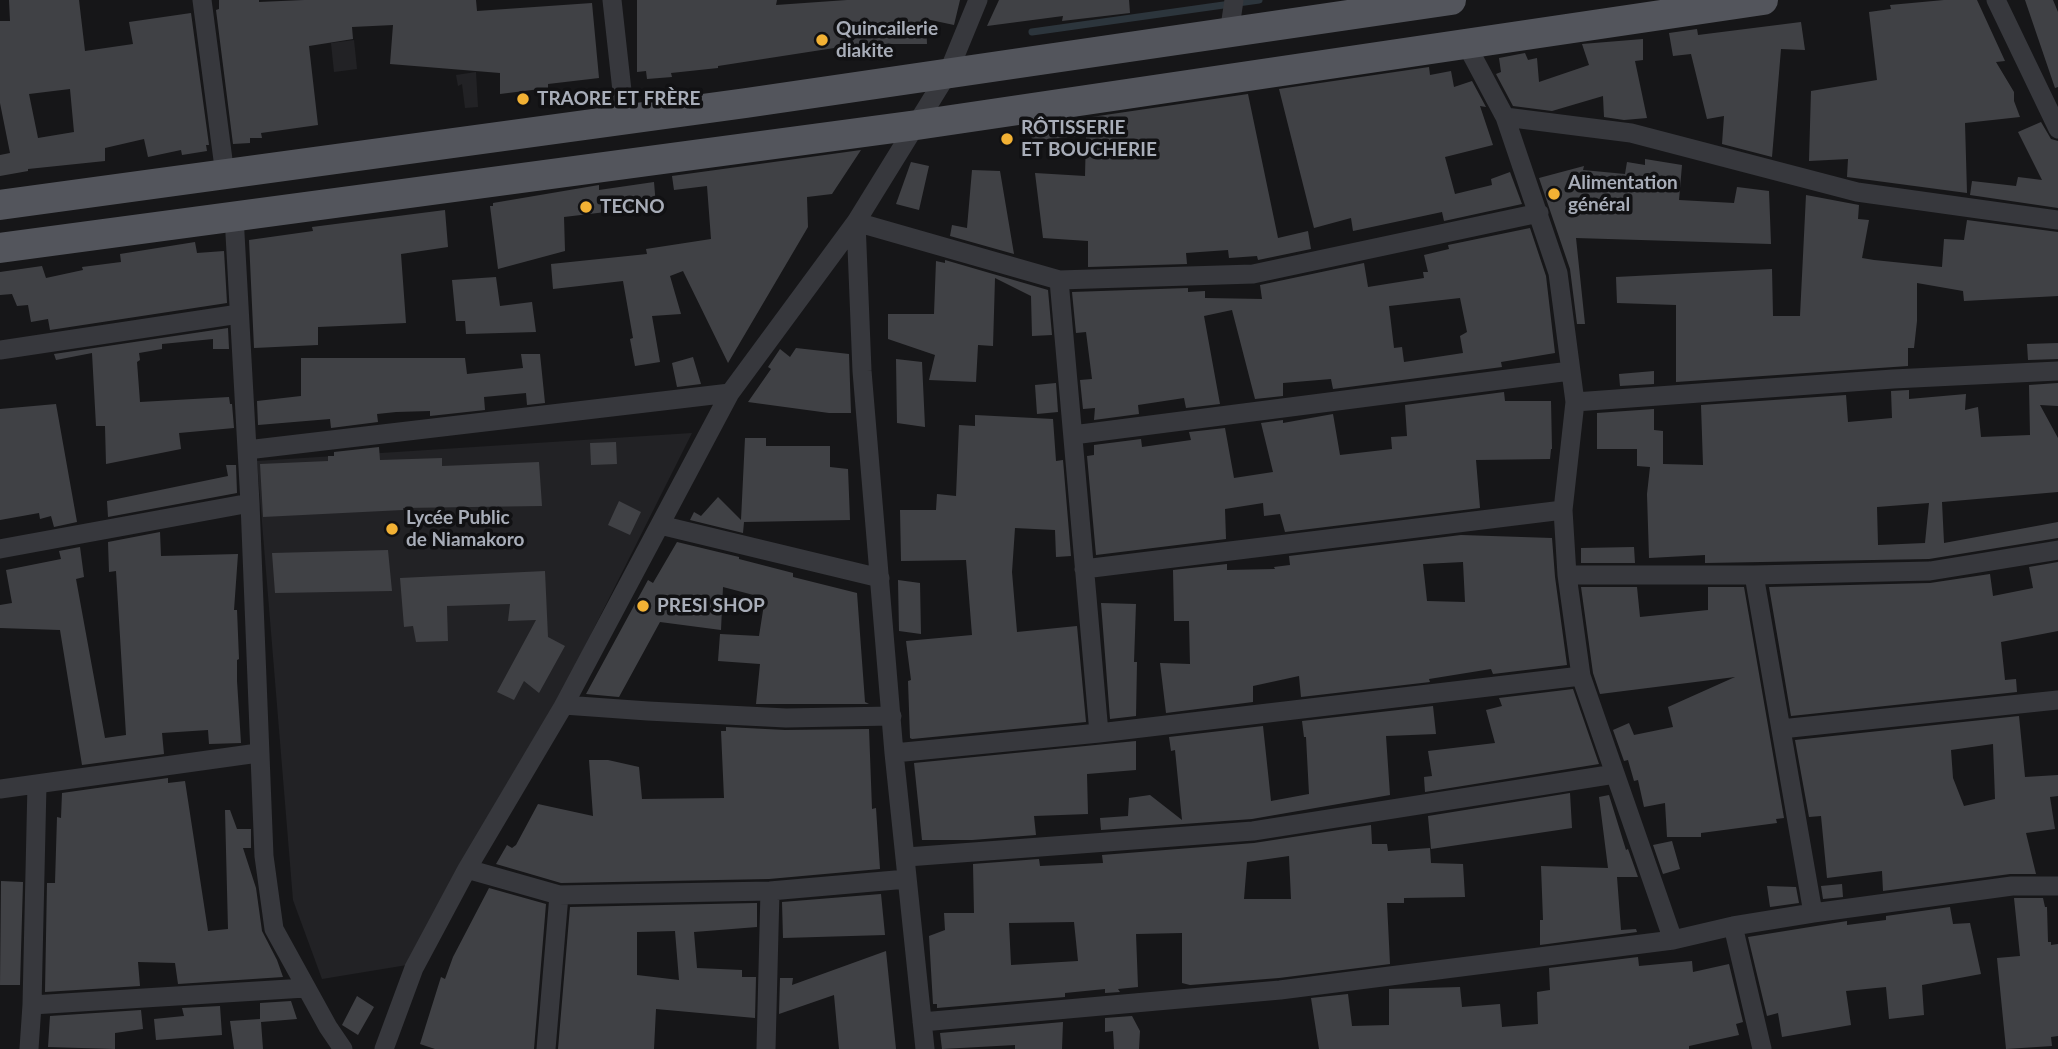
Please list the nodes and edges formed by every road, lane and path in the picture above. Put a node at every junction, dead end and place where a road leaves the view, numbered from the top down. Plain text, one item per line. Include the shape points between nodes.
1 (202, 0) edge
2 (612, 0) edge
3 (978, 0) edge
4 (1234, 0) edge
5 (1763, 0) edge
6 (1996, 0) edge
7 (1437, 1) edge
8 (1230, 34) junction
9 (1465, 43) junction
10 (948, 74) junction
11 (2052, 104) edge
12 (1506, 117) junction
13 (625, 118) junction
14 (917, 125) junction
15 (2058, 129) edge
16 (225, 175) junction
17 (0, 205) edge
18 (1539, 213) junction
19 (234, 216) junction
20 (2058, 220) edge
21 (856, 222) junction
22 (0, 248) edge
23 (1059, 280) junction
24 (239, 314) junction
25 (0, 350) edge
26 (1570, 371) junction
27 (2058, 371) edge
28 (730, 393) junction
29 (1575, 402) junction
30 (1073, 435) junction
31 (247, 450) junction
32 (250, 503) junction
33 (1563, 510) junction
34 (660, 525) junction
35 (0, 549) edge
36 (2058, 550) edge
37 (1084, 569) junction
38 (1567, 575) junction
39 (1754, 575) junction
40 (880, 578) junction
41 (1581, 676) junction
42 (2058, 700) edge
43 (564, 705) junction
44 (892, 716) junction
45 (1781, 729) junction
46 (1099, 733) junction
47 (258, 753) junction
48 (894, 753) junction
49 (1615, 774) junction
50 (37, 784) junction
51 (0, 789) edge
52 (907, 857) junction
53 (467, 869) junction
54 (907, 879) junction
55 (2058, 886) edge
56 (769, 891) junction
57 (559, 895) junction
58 (1813, 913) junction
59 (1733, 926) junction
60 (1673, 940) junction
61 (305, 988) junction
62 (32, 1005) junction
63 (922, 1022) junction
64 (29, 1049) edge
65 (343, 1049) edge
66 (384, 1049) edge
67 (546, 1049) edge
68 (766, 1049) edge
69 (925, 1049) edge
70 (1762, 1049) edge

1 - 16 street
2 - 13 street
3 - 10 street
4 - 8 street
5 - 9 main road
6 - 11 street
7 - 8 main road
8 - 10 main road
9 - 12 street
9 - 14 main road
10 - 13 main road
10 - 14 street
11 - 15 street
12 - 18 street
12 - 20 street via 1631,133 1857,191
13 - 16 main road
14 - 19 main road
14 - 21 street
16 - 17 main road
18 - 23 street via 1253,274
18 - 26 street via 1558,273
19 - 22 main road
19 - 24 street
21 - 23 street
21 - 28 street
21 - 40 street via 862,371
23 - 30 street
24 - 25 street
24 - 31 street
26 - 29 street
26 - 30 street
27 - 29 street
28 - 31 street
28 - 34 street
29 - 33 street
30 - 37 street
31 - 32 street
32 - 35 street
32 - 47 street
33 - 37 street
33 - 38 street
34 - 40 street
34 - 43 street
36 - 39 street via 1930,571
37 - 46 street
38 - 39 street
38 - 41 street
39 - 45 street
40 - 44 street
41 - 46 street
41 - 49 street
42 - 45 street
43 - 44 street via 786,718
43 - 53 street
44 - 48 street
45 - 58 street
46 - 48 street
47 - 50 street
47 - 61 street via 274,929
48 - 52 street
49 - 52 street via 1253,831
49 - 60 street
50 - 51 street
50 - 62 street
52 - 54 street
53 - 57 street
53 - 66 street via 414,968
54 - 56 street
54 - 63 street
55 - 58 street via 2012,886
56 - 57 street
56 - 68 street
57 - 67 street
58 - 59 street
59 - 60 street
59 - 70 street
60 - 63 street via 1280,990
61 - 62 street
61 - 65 street
62 - 64 street
63 - 69 street

